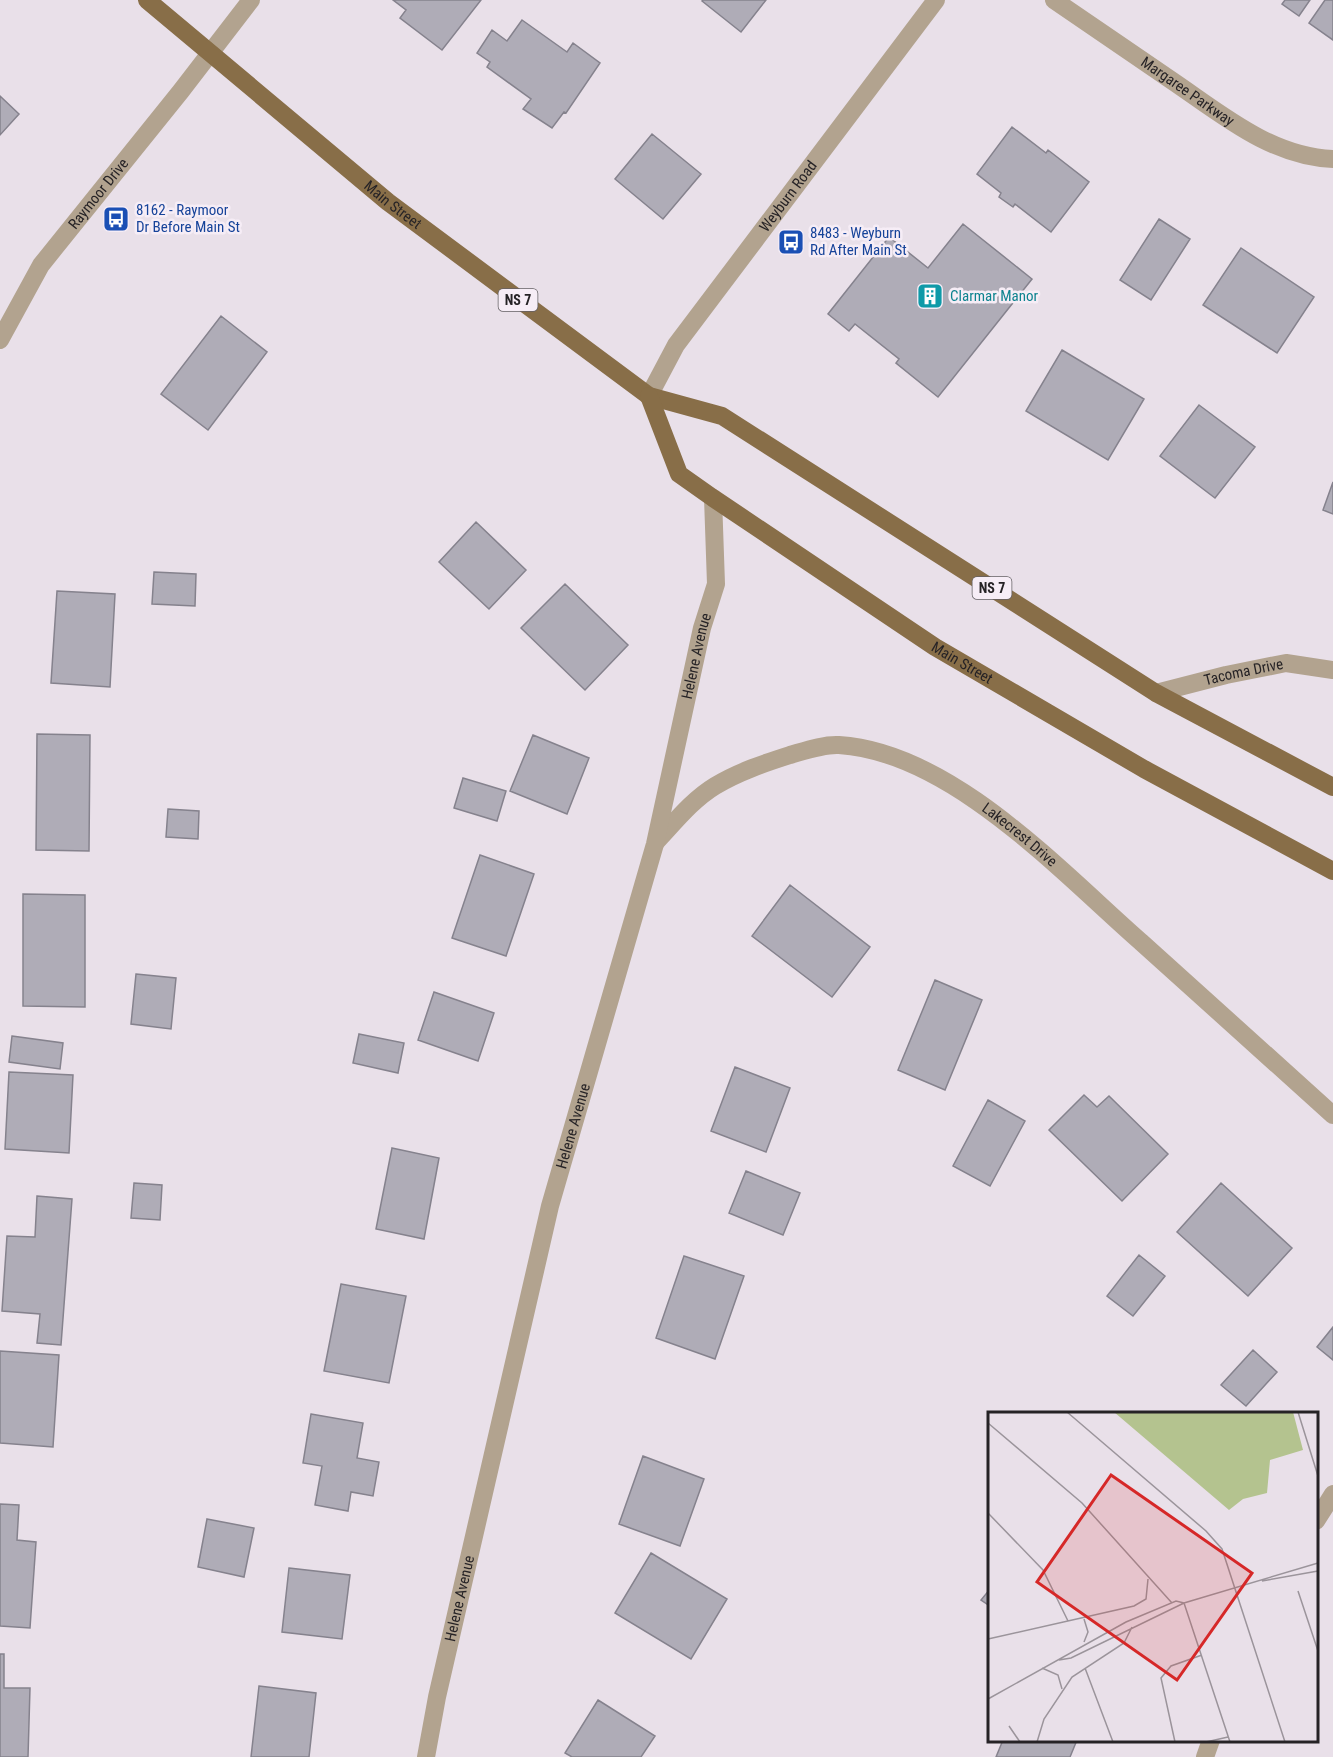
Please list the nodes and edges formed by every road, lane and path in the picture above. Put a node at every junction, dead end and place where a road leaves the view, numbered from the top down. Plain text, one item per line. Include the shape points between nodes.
1 (147, 0) edge
2 (251, 0) edge
3 (936, 0) edge
4 (1054, 0) edge
5 (210, 54) junction
6 (1333, 159) edge
7 (0, 340) edge
8 (649, 396) junction
9 (713, 498) junction
10 (1333, 670) edge
11 (1156, 693) junction
12 (1333, 787) edge
13 (655, 844) junction
14 (1333, 871) edge
15 (1333, 1115) edge
16 (1333, 1494) edge
17 (1318, 1519) edge
18 (1209, 1742) edge
19 (426, 1757) edge
20 (1205, 1757) edge

1 - 5 main road, Main Street / NS 7
2 - 5 street, Raymoor Drive
3 - 8 street, Weyburn Road via 682,338
4 - 6 street, Margaree Parkway via 1253,135 1292,152
5 - 7 street, Raymoor Drive via 41,265
5 - 8 main road, Main Street / NS 7 via 388,202
8 - 9 main road, Main Street via 680,474
8 - 11 main road, Main Street / NS 7 via 722,416
9 - 13 street, Helene Avenue via 716,584 702,628
9 - 14 main road, Main Street via 935,647 1144,769
10 - 11 street, Tacoma Drive via 1286,663
11 - 12 main road, Main Street / NS 7
13 - 15 street, Lakecrest Drive via 714,786 756,766 800,752 837,744 880,752 929,771 970,796 1026,840
13 - 19 street, Helene Avenue via 550,1206
16 - 17 street
18 - 20 street

